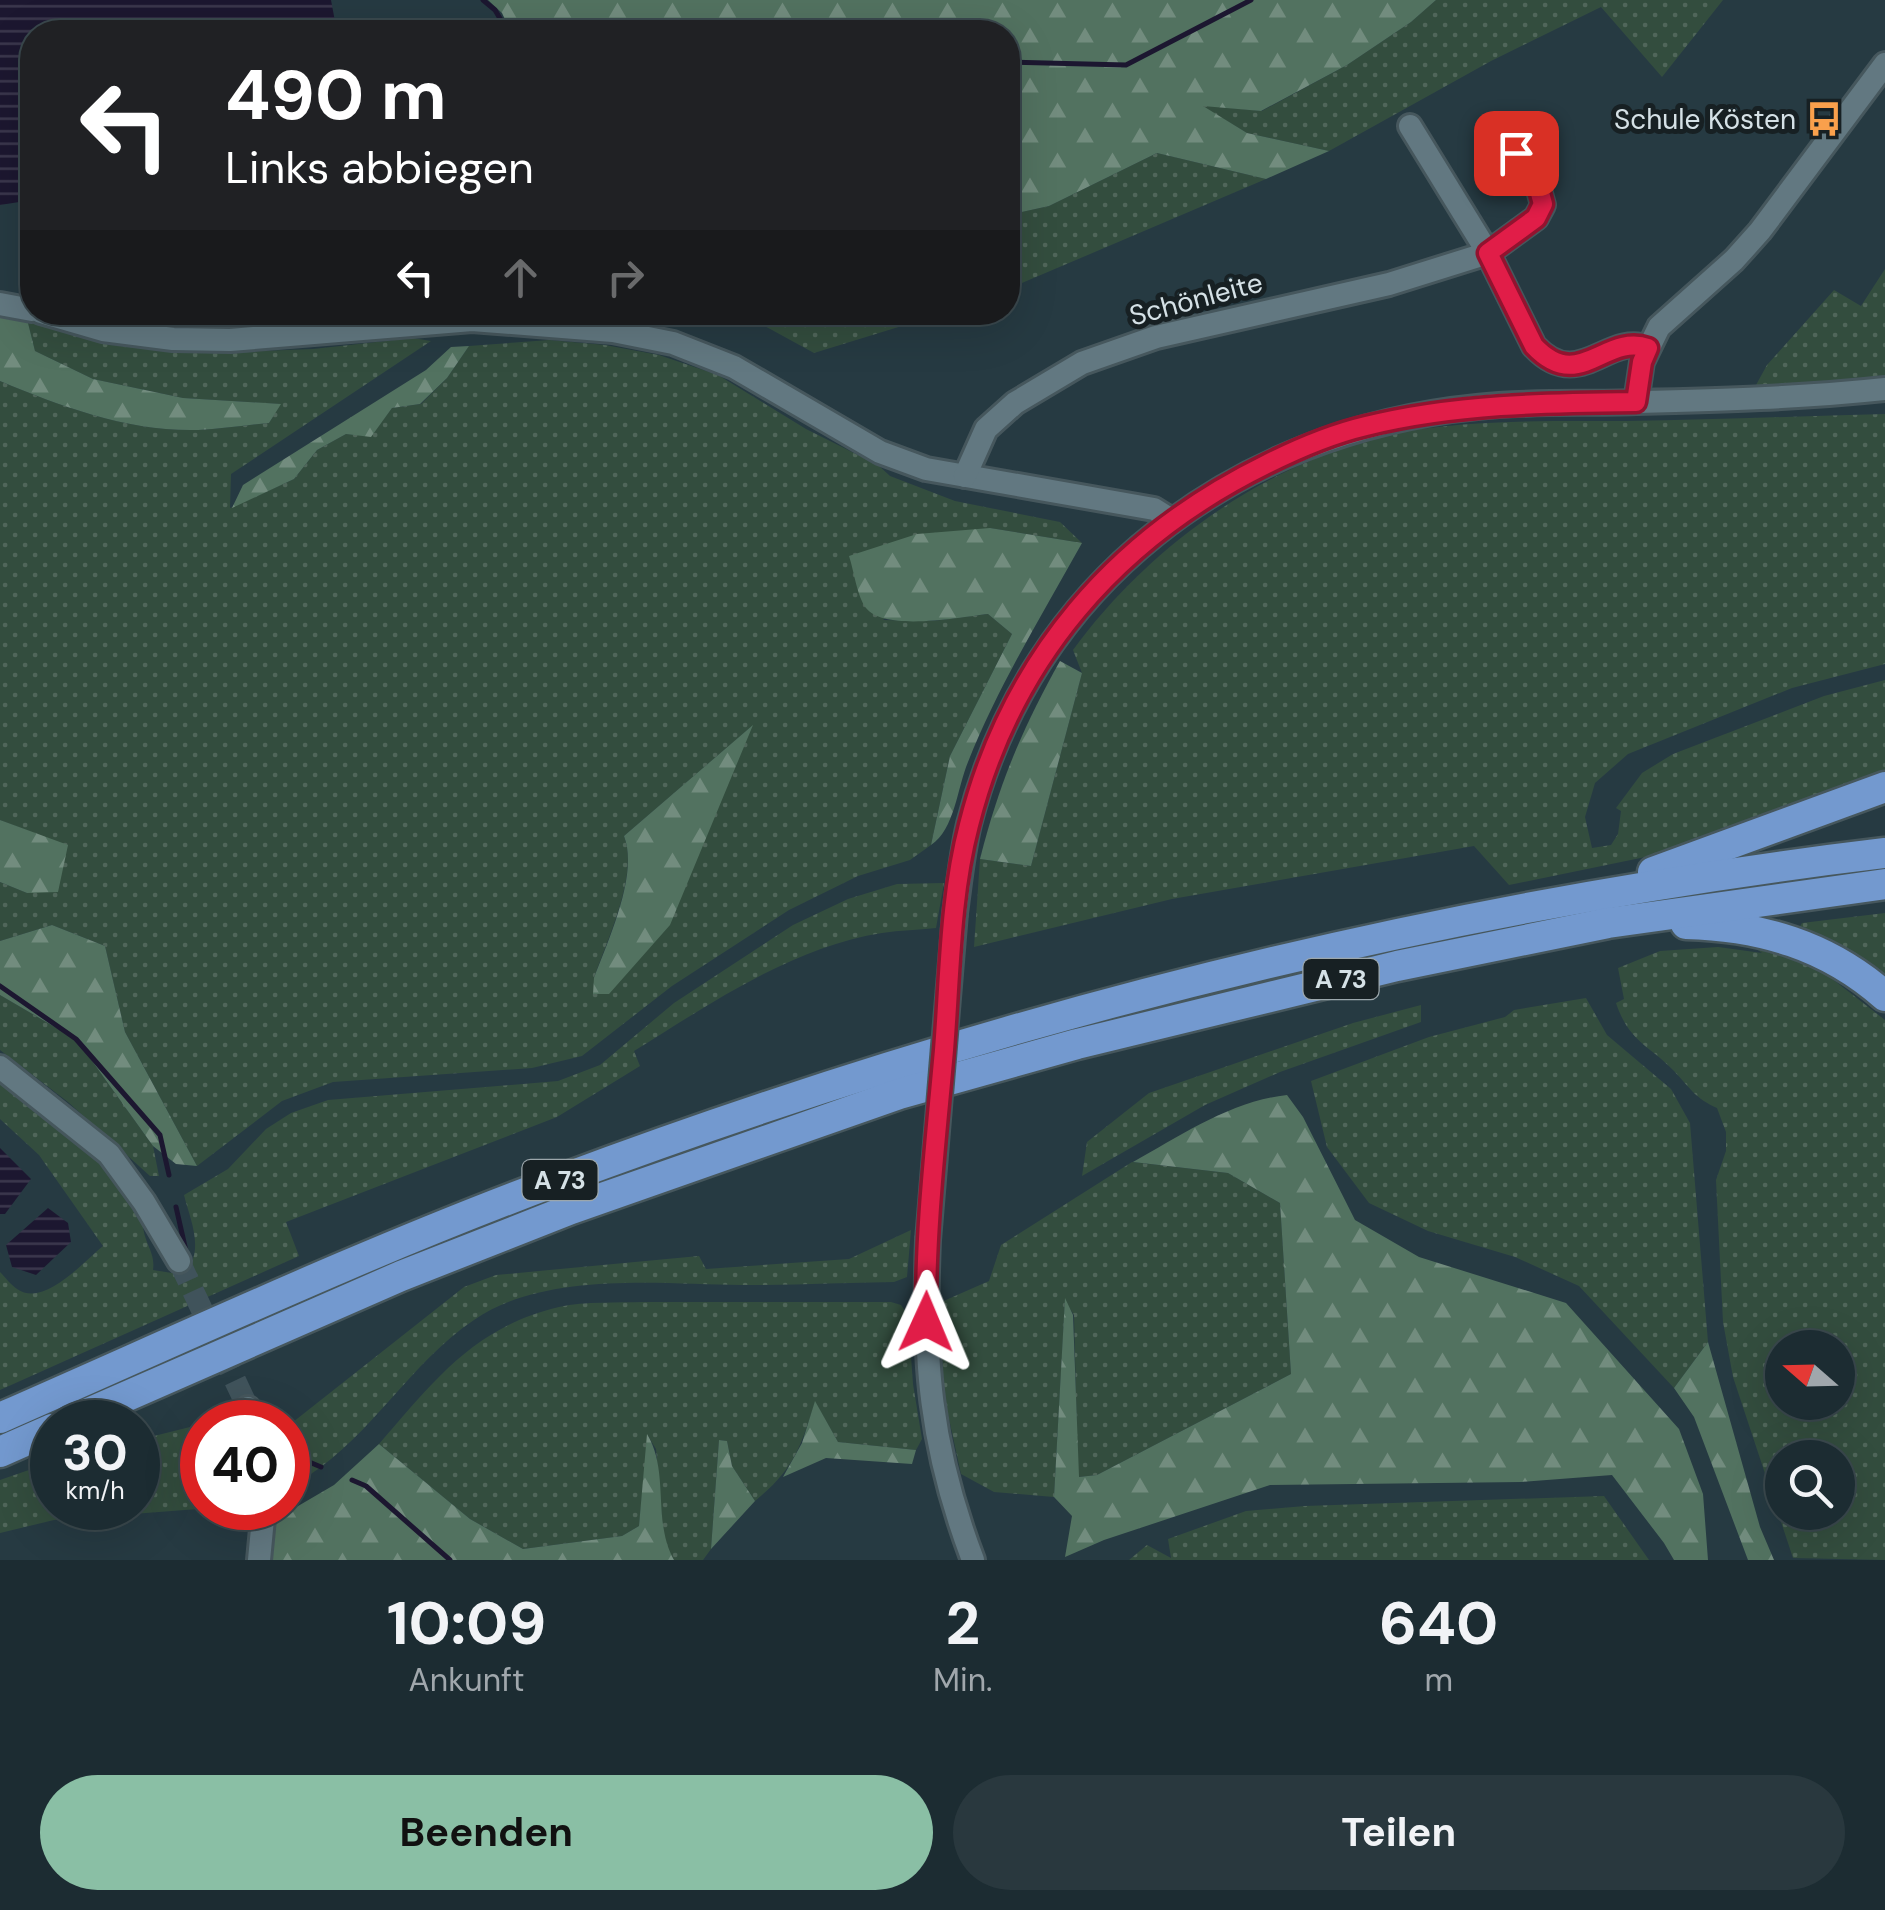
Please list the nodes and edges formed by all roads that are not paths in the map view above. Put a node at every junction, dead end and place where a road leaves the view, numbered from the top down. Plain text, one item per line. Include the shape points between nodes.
1 (1885, 64) edge
2 (1410, 126) dead end
3 (1516, 153) dead end
4 (1488, 253) junction
5 (86, 325) edge
6 (412, 325) edge
7 (536, 325) edge
8 (1645, 355) junction
9 (1885, 390) edge
10 (1636, 402) junction
11 (965, 476) junction
12 (1170, 520) junction
13 (1885, 787) edge
14 (1885, 854) edge
15 (1885, 884) edge
16 (1592, 894) junction
17 (1608, 923) junction
18 (1885, 996) edge
19 (0, 1067) edge
20 (179, 1261) tunnel mouth
21 (118, 1400) edge
22 (0, 1418) edge
23 (30, 1439) edge
24 (0, 1452) edge
25 (262, 1530) edge
26 (260, 1560) edge
27 (974, 1560) edge

1 - 8 street via 1760,231 1658,327
2 - 4 street
3 - 4 street, Schönleite via 1543,204 1536,218
4 - 8 street via 1542,354 1568,366 1638,345
4 - 11 street, Schönleite via 1390,284 1156,337 1082,363 986,429
5 - 6 street via 230,340
7 - 11 street via 673,343 734,368 880,452
8 - 10 street
9 - 10 street
10 - 12 street via 1478,406 1362,427 1240,477
11 - 12 street via 1154,510
12 - 27 street, bridge via 1082,602 1015,702 968,826 928,1240 927,1379 942,1470
13 - 16 highway
14 - 16 highway, A 73
15 - 17 highway, A 73
16 - 22 highway, A 73 via 1140,995 806,1095 538,1188
17 - 18 highway via 1773,933 1840,962
17 - 21 highway, A 73 via 1236,1003 900,1094 589,1202 400,1276
19 - 20 street via 108,1154
23 - 24 highway
25 - 26 street

